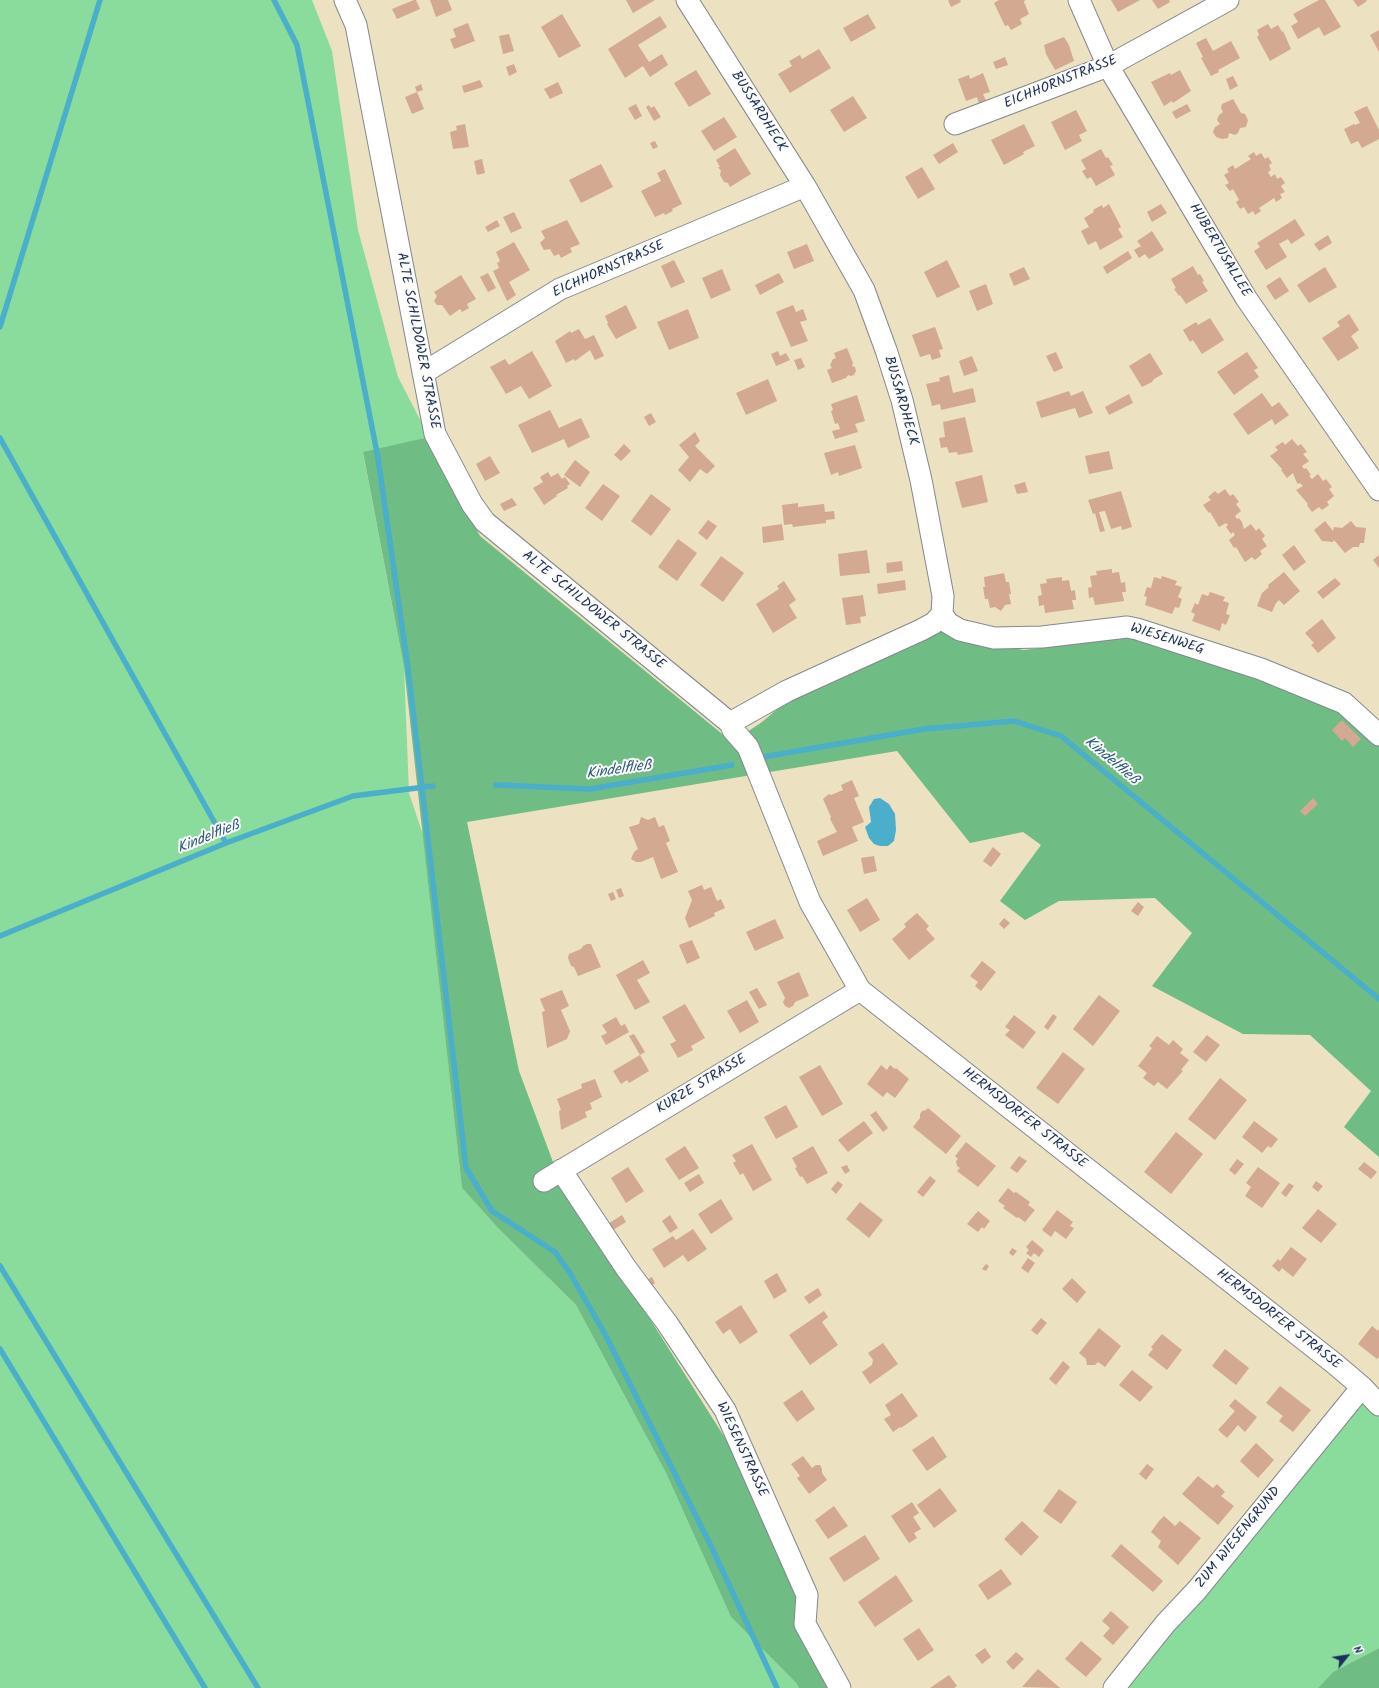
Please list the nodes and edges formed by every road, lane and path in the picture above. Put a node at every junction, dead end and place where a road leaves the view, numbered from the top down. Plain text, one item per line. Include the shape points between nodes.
1 (345, 0) edge
2 (687, 0) edge
3 (1079, 0) edge
4 (1228, 0) edge
5 (1108, 66) junction
6 (955, 124) dead end
7 (805, 186) junction
8 (423, 373) junction
9 (1379, 490) edge
10 (942, 614) junction
11 (730, 723) junction
12 (1379, 735) edge
13 (758, 772) joint
14 (860, 990) junction
15 (561, 1170) junction
16 (544, 1181) dead end
17 (1362, 1387) junction
18 (1379, 1405) edge
19 (840, 1688) edge
20 (1114, 1688) edge

1 - 8 street, ALTE SCHILDOWER STRASSE via 356,25
2 - 7 street, BUSSARDHECK
3 - 5 street, HUBERTUSALLEE
4 - 5 street, EICHHORNSTRASSE
5 - 6 street, EICHHORNSTRASSE
5 - 9 street, HUBERTUSALLEE via 1246,298
7 - 8 street, EICHHORNSTRASSE via 560,289
7 - 10 street, BUSSARDHECK via 864,290 886,350 902,400 920,474 943,596
8 - 11 street, ALTE SCHILDOWER STRASSE via 435,434 472,504 485,522
10 - 11 street via 934,623 921,630 788,691
10 - 12 street, WIESENWEG via 948,623 960,630 994,638 1042,637 1127,626 1261,669 1344,703
11 - 13 street, ALTE SCHILDOWER STRASSE via 748,747
13 - 14 street, HERMSDORFER STRASSE via 810,902
14 - 15 street, KURZE STRASSE
14 - 17 street, HERMSDORFER STRASSE
15 - 16 street, KURZE STRASSE
15 - 19 street, WIESENSTRASSE via 725,1410 807,1595 805,1624
17 - 18 street, HERMSDORFER STRASSE
17 - 20 street, ZUM WIESENGRUND

